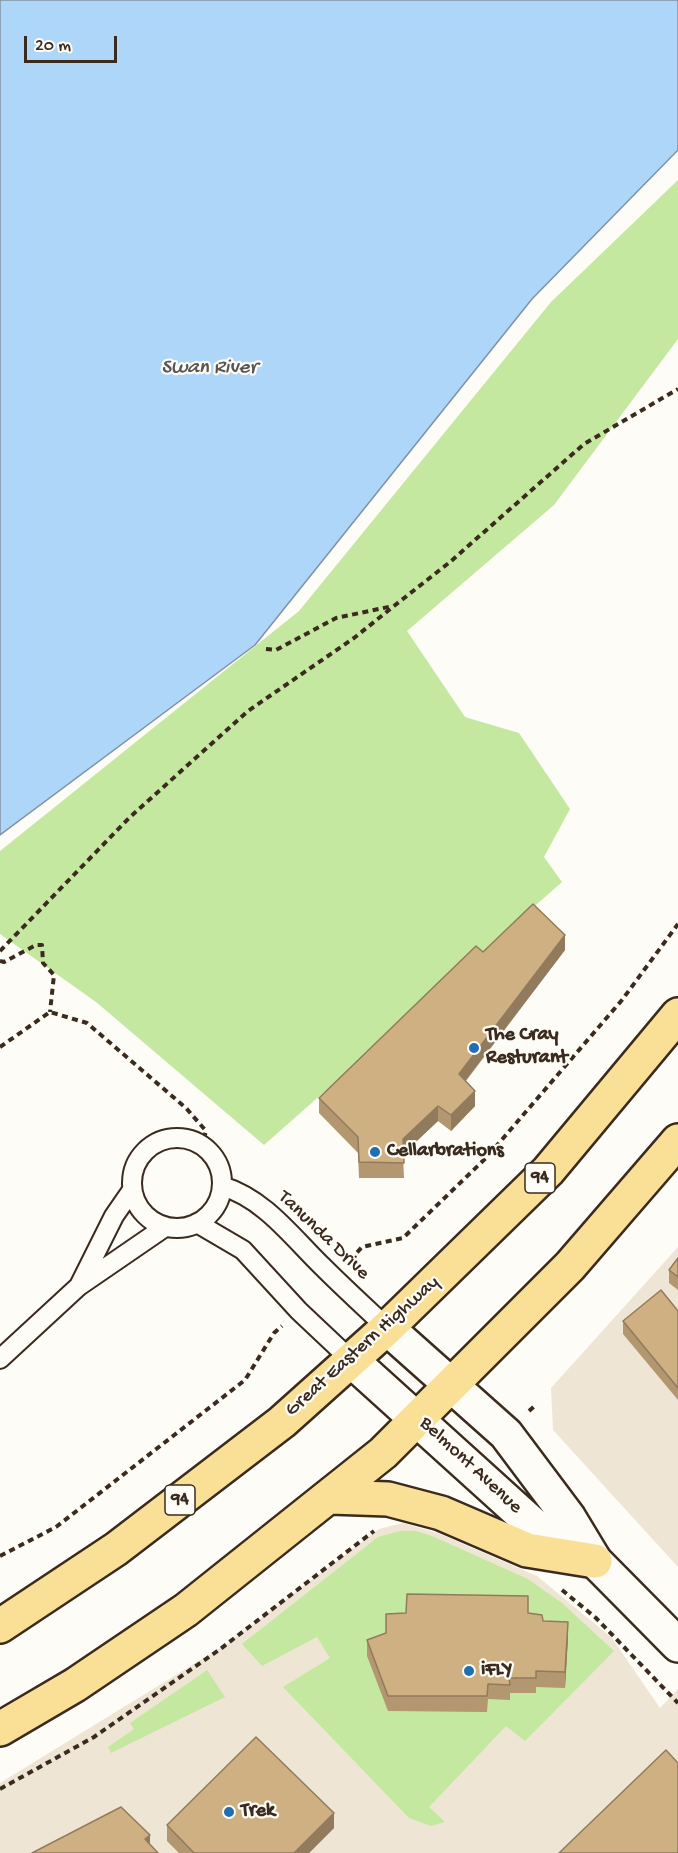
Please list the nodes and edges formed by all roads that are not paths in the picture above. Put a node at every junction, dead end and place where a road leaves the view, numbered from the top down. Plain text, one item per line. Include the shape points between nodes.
1 (678, 1015) edge
2 (678, 1141) edge
3 (222, 1186) junction
4 (132, 1190) junction
5 (197, 1223) junction
6 (165, 1227) junction
7 (79, 1286) junction
8 (387, 1328) junction
9 (0, 1359) edge
10 (351, 1360) junction
11 (452, 1385) junction
12 (418, 1418) junction
13 (331, 1497) junction
14 (595, 1561) junction
15 (0, 1626) edge
16 (678, 1645) edge
17 (0, 1729) edge

1 - 8 highway, Great Eastern Highway / 94 via 548,1170
2 - 11 highway via 570,1266
3 - 4 lane via 218,1163 202,1145 173,1138 147,1149 137,1161
3 - 5 lane via 219,1201
3 - 8 lane, Tanunda Drive via 241,1191 278,1220
4 - 6 lane via 143,1213
4 - 7 lane via 114,1216
5 - 6 lane
5 - 10 lane via 243,1250
6 - 7 lane
7 - 9 lane
8 - 10 highway, Great Eastern Highway / 94
8 - 11 main road, Belmont Avenue
10 - 12 main road, Belmont Avenue
10 - 15 highway, Great Eastern Highway / 94 via 282,1422 116,1549
11 - 12 highway
11 - 14 main road, Belmont Avenue via 506,1434 569,1518
12 - 13 highway
12 - 14 main road, Belmont Avenue via 549,1539
13 - 14 highway via 388,1499 441,1513 527,1550
13 - 17 highway via 186,1610 75,1685
14 - 16 main road, Belmont Avenue

